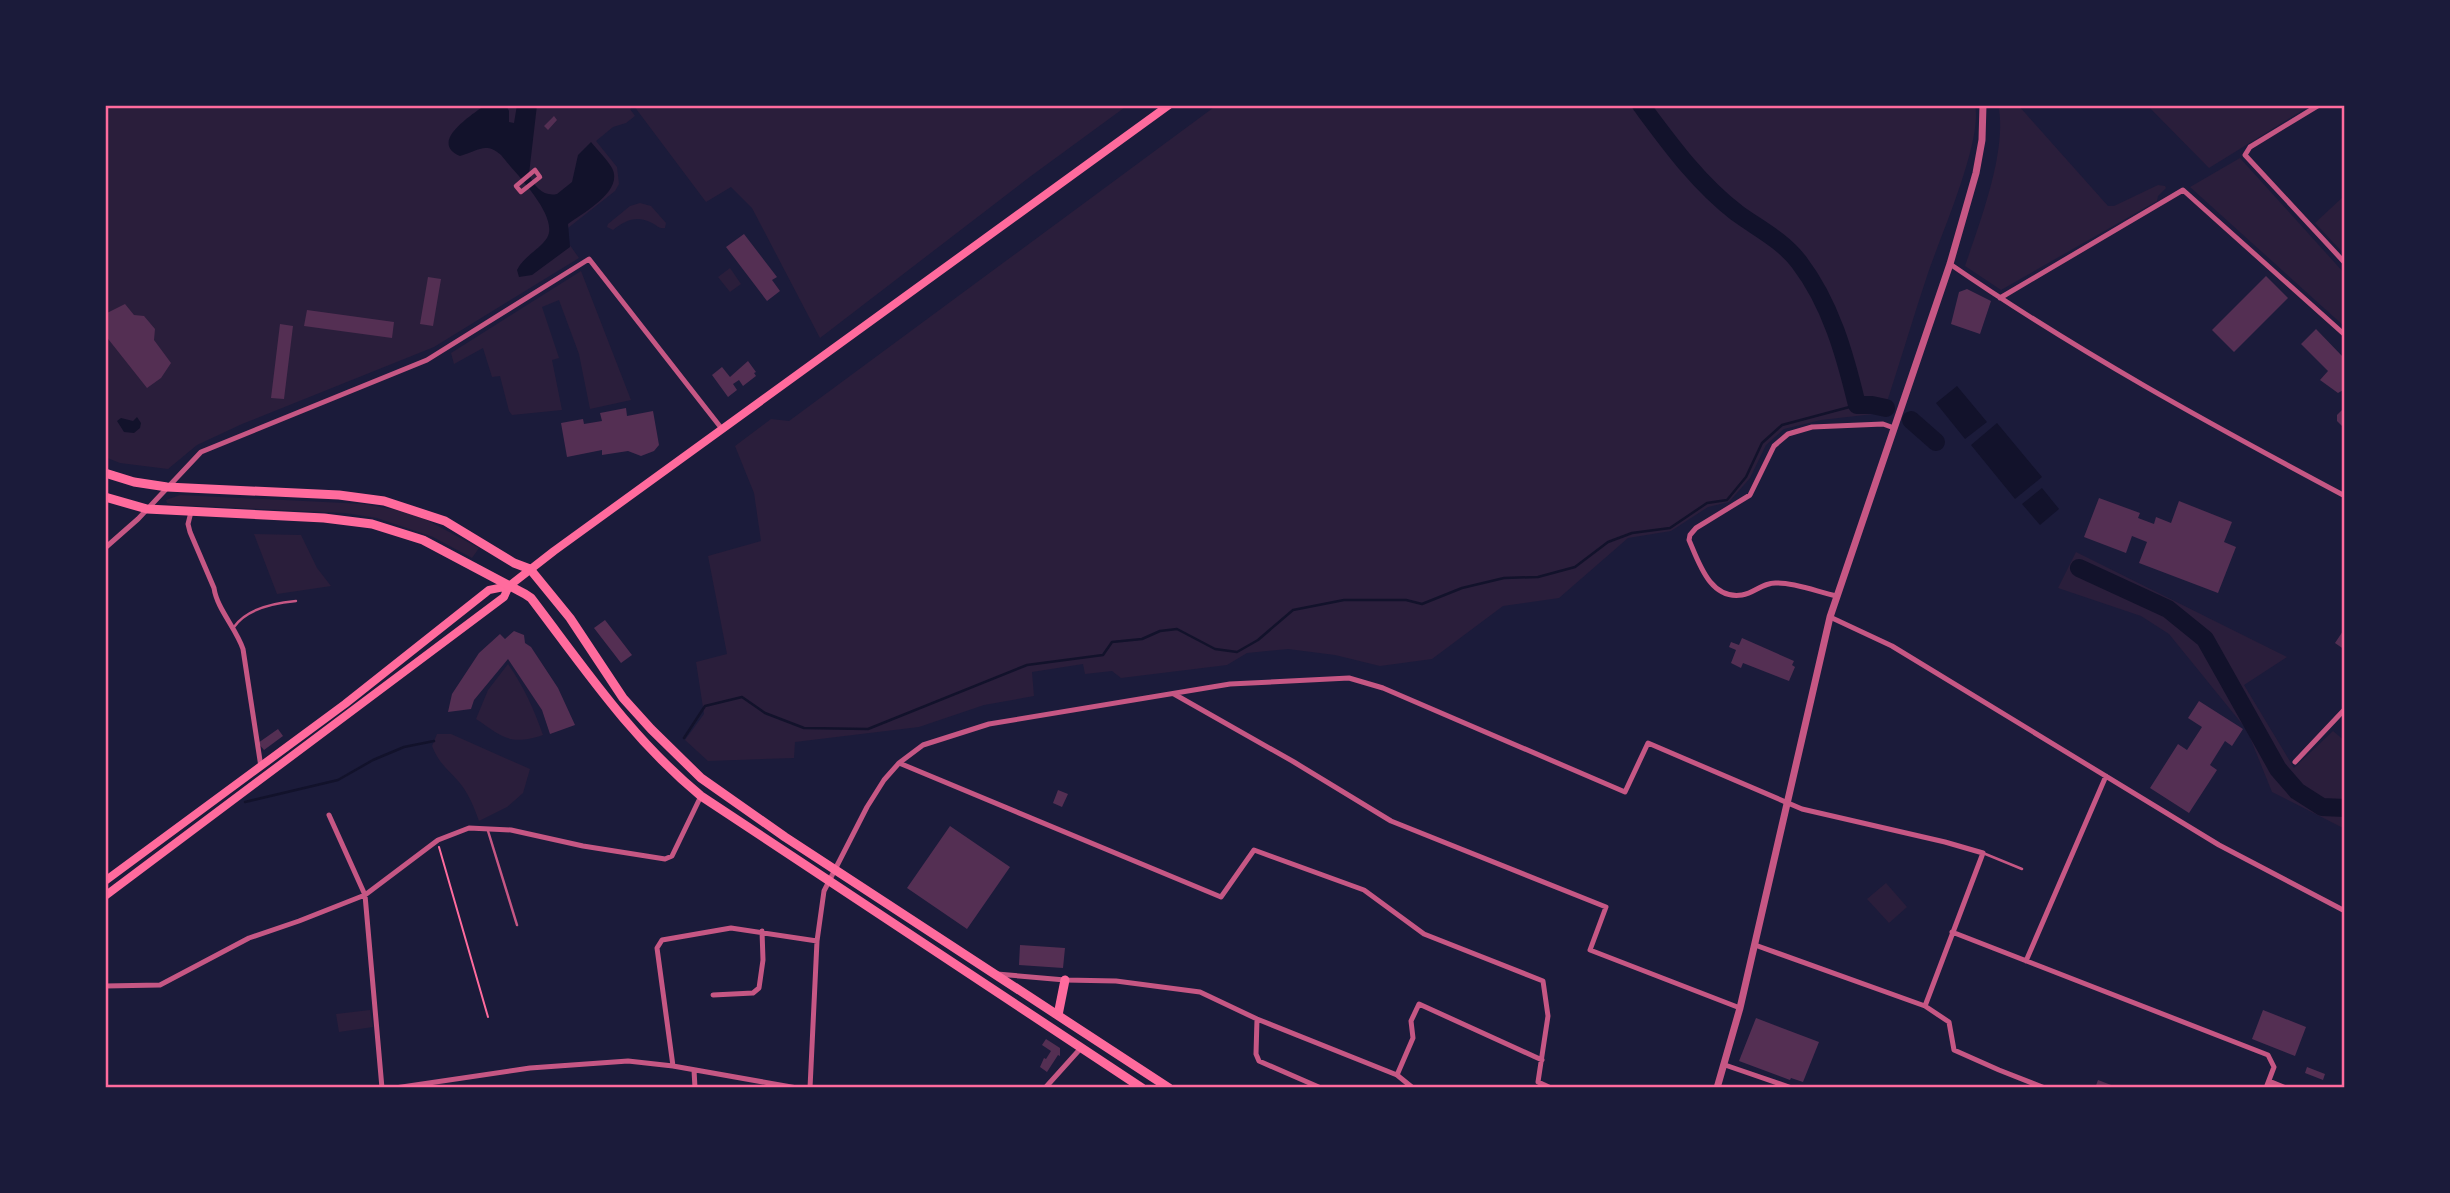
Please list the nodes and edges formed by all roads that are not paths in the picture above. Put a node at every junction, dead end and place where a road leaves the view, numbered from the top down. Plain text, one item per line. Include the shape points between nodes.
1 (1169, 105) edge
2 (1983, 105) edge
3 (2319, 105) edge
4 (516, 186) joint
5 (2345, 262) edge
6 (1950, 264) junction
7 (2000, 298) junction
8 (2345, 335) edge
9 (722, 429) junction
10 (1894, 429) junction
11 (105, 473) edge
12 (167, 487) junction
13 (2345, 496) edge
14 (105, 497) edge
15 (147, 509) junction
16 (191, 512) junction
17 (105, 548) edge
18 (530, 569) junction
19 (509, 586) junction
20 (1837, 596) junction
21 (296, 601) dead end
22 (1830, 617) junction
23 (234, 627) junction
24 (1174, 694) junction
25 (2345, 709) edge
26 (2295, 762) dead end
27 (899, 763) junction
28 (261, 767) junction
29 (2106, 776) junction
30 (701, 796) junction
31 (1788, 803) junction
32 (329, 815) dead end
33 (487, 828) junction
34 (1983, 853) junction
35 (834, 869) junction
36 (2022, 869) dead end
37 (105, 881) edge
38 (828, 882) junction
39 (105, 895) edge
40 (365, 895) junction
41 (2345, 911) edge
42 (517, 925) dead end
43 (762, 931) junction
44 (1952, 932) junction
45 (817, 941) junction
46 (1755, 944) junction
47 (2026, 961) junction
48 (994, 973) junction
49 (1065, 980) junction
50 (105, 986) edge
51 (713, 995) dead end
52 (1925, 1006) junction
53 (1740, 1008) junction
54 (1058, 1015) junction
55 (1257, 1019) junction
56 (1081, 1048) junction
57 (1542, 1060) junction
58 (1725, 1065) junction
59 (673, 1066) junction
60 (694, 1070) junction
61 (1397, 1075) junction
62 (2268, 1085) edge
63 (382, 1088) edge
64 (395, 1088) edge
65 (695, 1088) edge
66 (797, 1088) edge
67 (810, 1088) edge
68 (1045, 1088) edge
69 (1142, 1088) edge
70 (1169, 1088) edge
71 (1321, 1088) edge
72 (1413, 1088) edge
73 (1551, 1088) edge
74 (1717, 1088) edge
75 (1792, 1088) edge
76 (2045, 1088) edge
77 (2286, 1088) edge

1 - 9 main road
2 - 6 street via 1976,173
3 - 5 street via 2249,147 2245,155
4 - 4 street via 521,192 540,177 535,170
6 - 7 street
6 - 10 street
7 - 8 street via 2183,190
7 - 13 street via 2196,416
9 - 12 street via 589,259 427,360 201,452
9 - 18 main road
10 - 20 street
10 - 20 street via 1883,424 1812,427 1788,434 1774,446 1750,495 1690,535 1708,581 1730,595 1779,583
11 - 12 main road
12 - 15 street
12 - 18 main road via 384,501 445,521
14 - 15 main road
15 - 16 main road
15 - 17 street
16 - 19 main road via 333,519 387,527 443,549
16 - 23 street via 190,532 215,596
18 - 19 main road
18 - 35 main road via 624,698 682,760 714,788
19 - 28 main road via 489,590
19 - 30 main road via 531,598 631,729
19 - 39 main road via 504,597
20 - 22 street
21 - 23 lane via 263,608 240,618
22 - 29 street via 1892,646
22 - 31 street
23 - 28 street via 243,649
24 - 27 street via 989,724 923,746
24 - 31 street via 1230,684 1349,678 1383,688 1625,792 1648,743
24 - 53 street via 1391,821 1606,907 1590,950
25 - 26 street
27 - 35 street via 867,807
27 - 57 street via 1221,897 1254,850 1364,890 1424,934 1543,981 1548,1016
28 - 37 main road
29 - 41 street via 2219,845
29 - 47 street
30 - 33 street via 672,856 665,859
30 - 38 main road
31 - 34 street
31 - 46 street
32 - 40 street
33 - 40 street via 469,828 438,840
33 - 42 lane
34 - 36 lane
34 - 44 street
35 - 38 street
35 - 48 main road
38 - 45 street
38 - 56 main road
40 - 50 street via 249,938 160,985
40 - 63 street
43 - 45 street
43 - 51 street via 759,988 753,993
43 - 59 street via 731,928 658,944
44 - 47 street
44 - 52 street
45 - 67 street
46 - 52 street
46 - 53 street
47 - 62 street via 2268,1055 2274,1067
48 - 49 street
48 - 54 main road
49 - 54 main road
49 - 55 street via 1116,981 1200,992
52 - 76 street via 1949,1022 1954,1050
53 - 58 street
54 - 70 main road
55 - 61 street
55 - 71 street via 1259,1061
56 - 68 street
56 - 69 main road
57 - 61 street via 1419,1004 1411,1021 1413,1038
57 - 73 street via 1538,1082
58 - 74 street
58 - 75 street
59 - 60 street
59 - 64 street via 619,1061 530,1068
60 - 65 street
60 - 66 street
61 - 72 street
62 - 77 street

